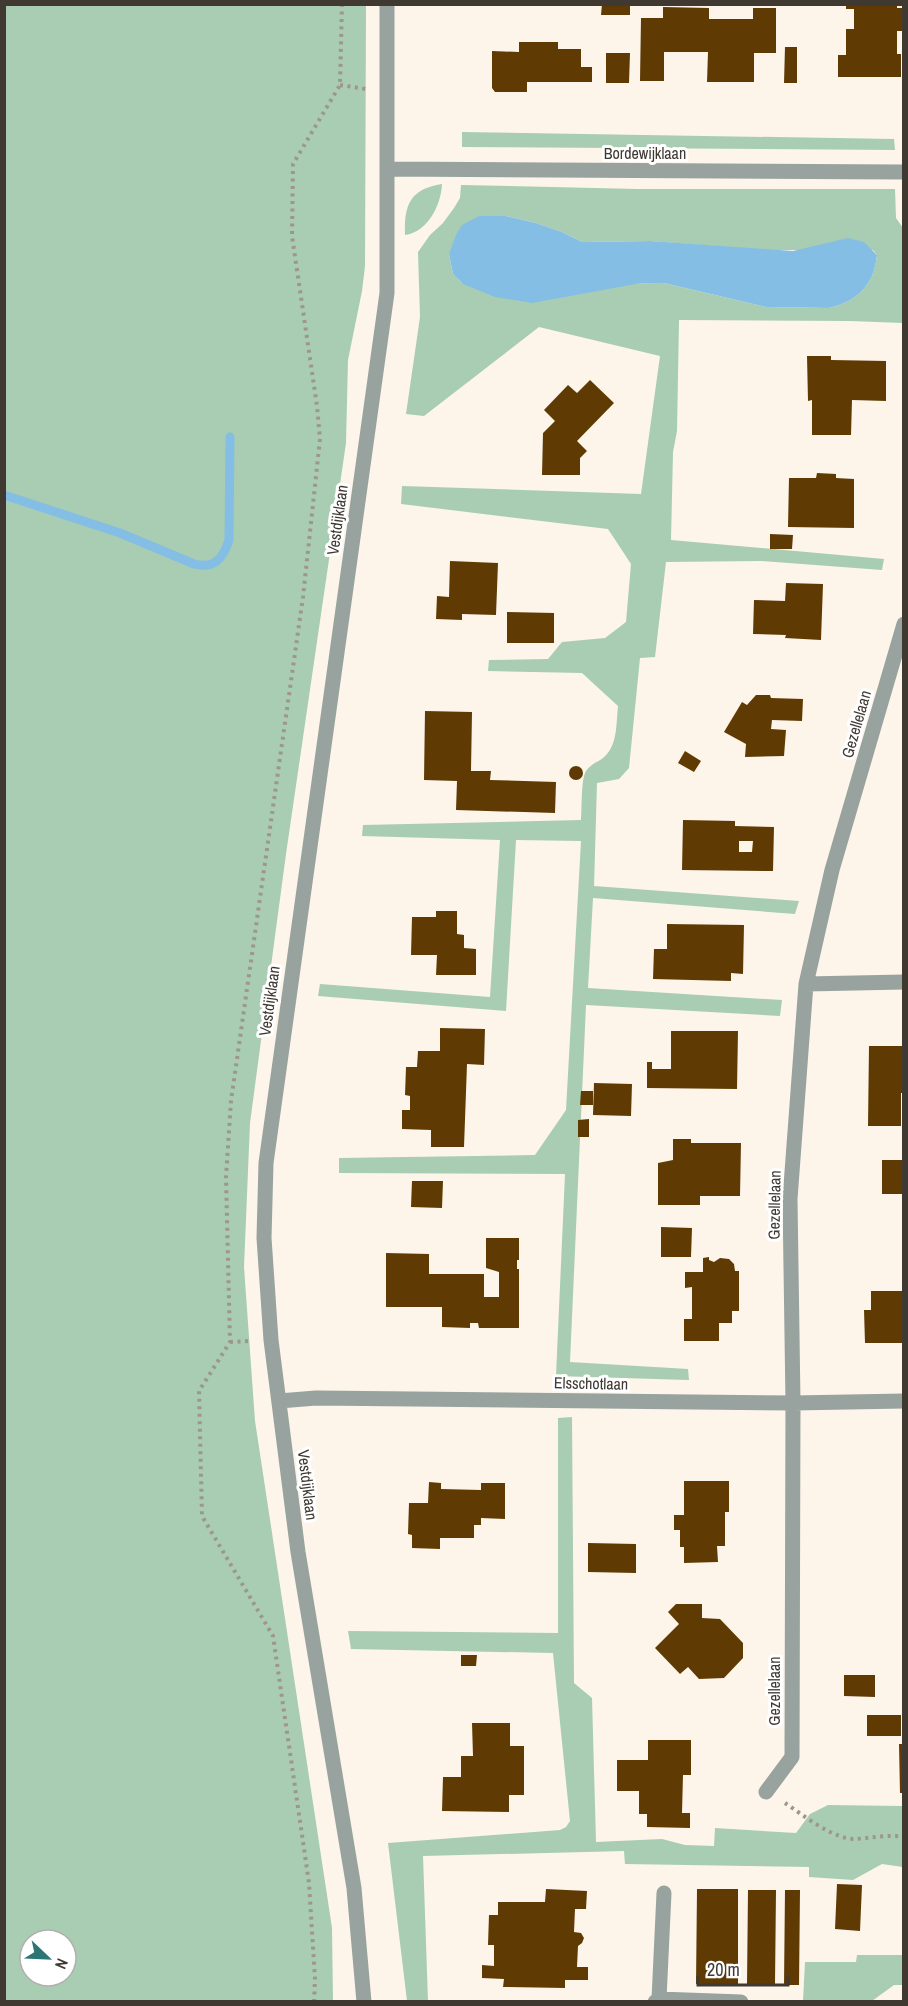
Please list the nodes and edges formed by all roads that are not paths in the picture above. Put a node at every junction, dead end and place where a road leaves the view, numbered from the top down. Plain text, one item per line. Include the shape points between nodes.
1 (387, 4) edge
2 (387, 170) junction
3 (903, 172) edge
4 (903, 624) edge
5 (903, 982) edge
6 (806, 984) junction
7 (279, 1401) junction
8 (903, 1401) edge
9 (793, 1403) junction
10 (766, 1792) road end
11 (664, 1893) dead end
12 (657, 2000) edge
13 (364, 2001) edge
14 (741, 2001) edge

1 - 2 street, Vestdijklaan
2 - 3 street, Bordewijklaan
2 - 7 street, Vestdijklaan via 387,293 266,1163 264,1239
4 - 6 street, Gezellelaan via 831,870
5 - 6 street
6 - 9 street, Gezellelaan via 790,1198
7 - 9 street, Elsschotlaan via 327,1398
7 - 13 street, Vestdijklaan via 298,1552 354,1888
8 - 9 street, Elsschotlaan
9 - 10 street, Gezellelaan via 792,1757
11 - 12 street
12 - 14 street

